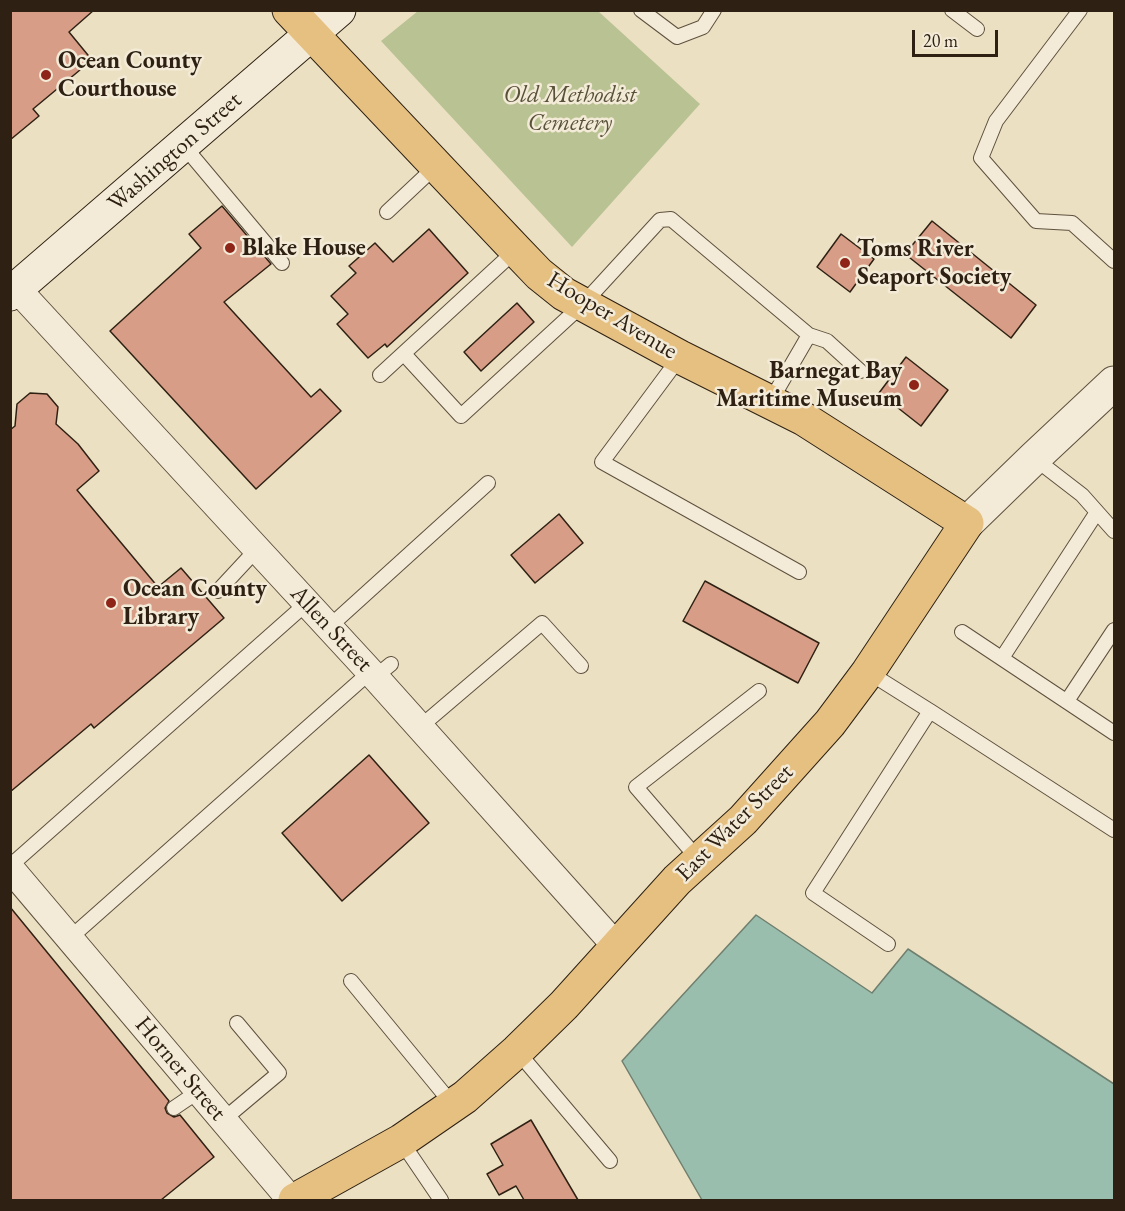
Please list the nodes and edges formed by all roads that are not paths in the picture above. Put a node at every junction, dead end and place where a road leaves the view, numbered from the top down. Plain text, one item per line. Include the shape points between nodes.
1 (289, 10) edge
2 (339, 10) edge
3 (641, 10) edge
4 (714, 10) edge
5 (952, 10) edge
6 (1080, 10) edge
7 (977, 29) dead end
8 (310, 34) junction
9 (183, 145) junction
10 (436, 165) junction
11 (387, 212) dead end
12 (516, 250) junction
13 (1114, 261) edge
14 (282, 263) dead end
15 (14, 291) edge
16 (582, 305) junction
17 (809, 335) junction
18 (404, 354) junction
19 (680, 357) junction
20 (860, 371) dead end
21 (380, 375) dead end
22 (1114, 383) edge
23 (770, 402) junction
24 (1034, 458) junction
25 (488, 483) dead end
26 (1097, 512) junction
27 (967, 523) junction
28 (1114, 531) edge
29 (257, 549) junction
30 (799, 572) dead end
31 (218, 591) dead end
32 (307, 603) junction
33 (329, 627) junction
34 (1114, 630) edge
35 (962, 632) dead end
36 (1002, 658) junction
37 (581, 666) dead end
38 (379, 671) junction
39 (868, 672) junction
40 (759, 691) dead end
41 (1067, 701) junction
42 (930, 711) junction
43 (420, 727) junction
44 (1114, 733) edge
45 (1114, 830) edge
46 (699, 860) junction
47 (10, 867) edge
48 (70, 938) junction
49 (888, 944) dead end
50 (617, 947) junction
51 (351, 981) dead end
52 (237, 1023) dead end
53 (517, 1051) junction
54 (199, 1091) junction
55 (453, 1105) junction
56 (174, 1108) dead end
57 (223, 1120) junction
58 (400, 1141) junction
59 (610, 1161) dead end
60 (292, 1200) edge
61 (441, 1200) edge

1 - 8 main road, Hooper Avenue
2 - 8 main road, Washington Street
3 - 4 lane via 677,37 703,27
5 - 7 lane
6 - 13 lane via 996,121 981,158 1036,220 1072,223
8 - 9 main road, Washington Street
8 - 10 main road, Hooper Avenue
9 - 14 lane
9 - 15 main road, Washington Street
10 - 11 lane
10 - 12 main road, Hooper Avenue
12 - 16 main road, Hooper Avenue via 539,274
12 - 18 lane
15 - 29 street, Allen Street
16 - 17 lane via 660,220 671,219
16 - 18 lane via 461,416
16 - 19 main road, Hooper Avenue
17 - 20 lane via 827,341
17 - 23 lane
18 - 21 lane
19 - 23 main road, Hooper Avenue
19 - 30 lane via 602,462
22 - 24 main road, East Water Street
23 - 27 main road, Hooper Avenue via 804,419
24 - 26 lane via 1082,495
24 - 27 main road, East Water Street
25 - 33 lane
26 - 28 lane
26 - 36 lane
27 - 39 main road, East Water Street
29 - 31 lane
29 - 32 street, Allen Street
32 - 33 street, Allen Street
32 - 47 lane
33 - 38 street, Allen Street
34 - 41 lane
35 - 36 lane
36 - 41 lane
37 - 43 lane via 542,623
38 - 43 street, Allen Street
38 - 48 lane
39 - 42 lane
39 - 46 main road, East Water Street via 830,723 743,820
40 - 46 lane via 636,787
41 - 44 lane
42 - 45 lane
42 - 49 lane via 813,894
43 - 50 street, Allen Street
46 - 50 main road, East Water Street
47 - 48 street, Horner Street
48 - 54 street, Horner Street
50 - 53 main road, East Water Street
51 - 55 lane
52 - 57 lane via 279,1073
53 - 55 main road, East Water Street
53 - 59 lane
54 - 56 lane
54 - 57 street, Horner Street
55 - 58 main road, East Water Street
57 - 60 street, Horner Street
58 - 60 main road, East Water Street
58 - 61 lane

